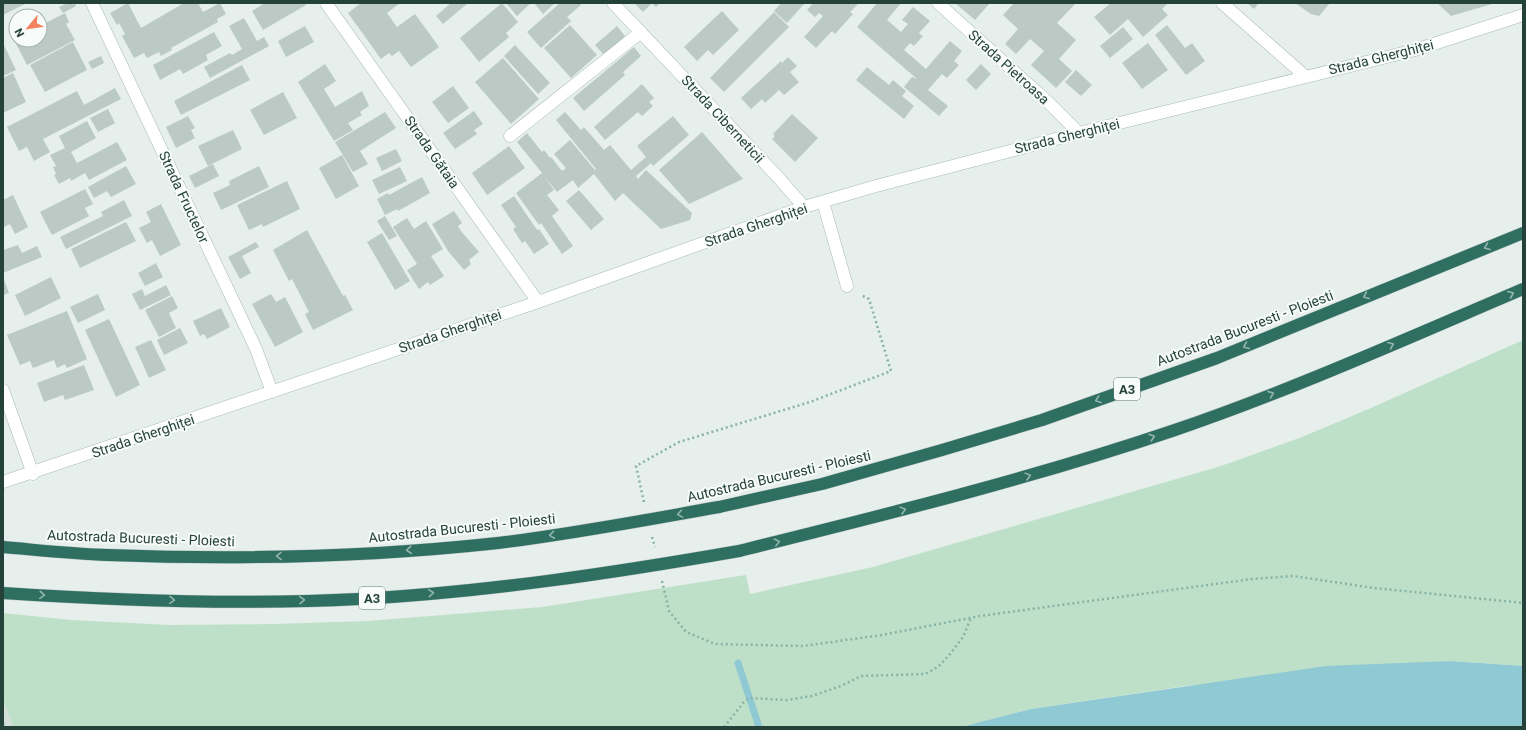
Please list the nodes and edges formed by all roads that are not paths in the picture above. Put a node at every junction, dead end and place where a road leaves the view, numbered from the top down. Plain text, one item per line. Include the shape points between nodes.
1 (92, 3) edge
2 (326, 3) edge
3 (613, 3) edge
4 (938, 3) edge
5 (1222, 3) edge
6 (1523, 15) edge
7 (641, 32) junction
8 (1305, 76) junction
9 (1079, 133) junction
10 (510, 136) dead end
11 (823, 202) junction
12 (804, 207) junction
13 (1523, 233) edge
14 (847, 286) road end
15 (1523, 289) edge
16 (538, 302) junction
17 (3, 390) edge
18 (272, 392) junction
19 (33, 474) junction
20 (3, 482) edge
21 (3, 547) edge
22 (3, 593) edge

1 - 18 street, Strada Fructelor via 256,349
2 - 16 street, Strada Gătaia
3 - 7 street, Strada Ciberneticii
4 - 9 street, Strada Pietroasa
5 - 8 street
6 - 8 street, Strada Gherghiței via 1415,50
7 - 10 street
7 - 12 street, Strada Ciberneticii
8 - 9 street, Strada Gherghiței
9 - 11 street, Strada Gherghiței
11 - 12 street, Strada Gherghiței
11 - 14 street
12 - 16 street, Strada Gherghiței
13 -> 21 highway, Autostrada Bucuresti - Ploiesti / A3, bridge via 1216,358 1042,420 822,484 719,507 498,543 370,554 234,557 107,555
22 -> 15 highway, A3, bridge via 229,602 360,599 516,585 636,569 739,551 891,514 1049,470 1172,431 1235,408
16 - 18 street, Strada Gherghiței
17 - 19 street
18 - 19 street, Strada Gherghiței
19 - 20 street, Strada Gherghiței

